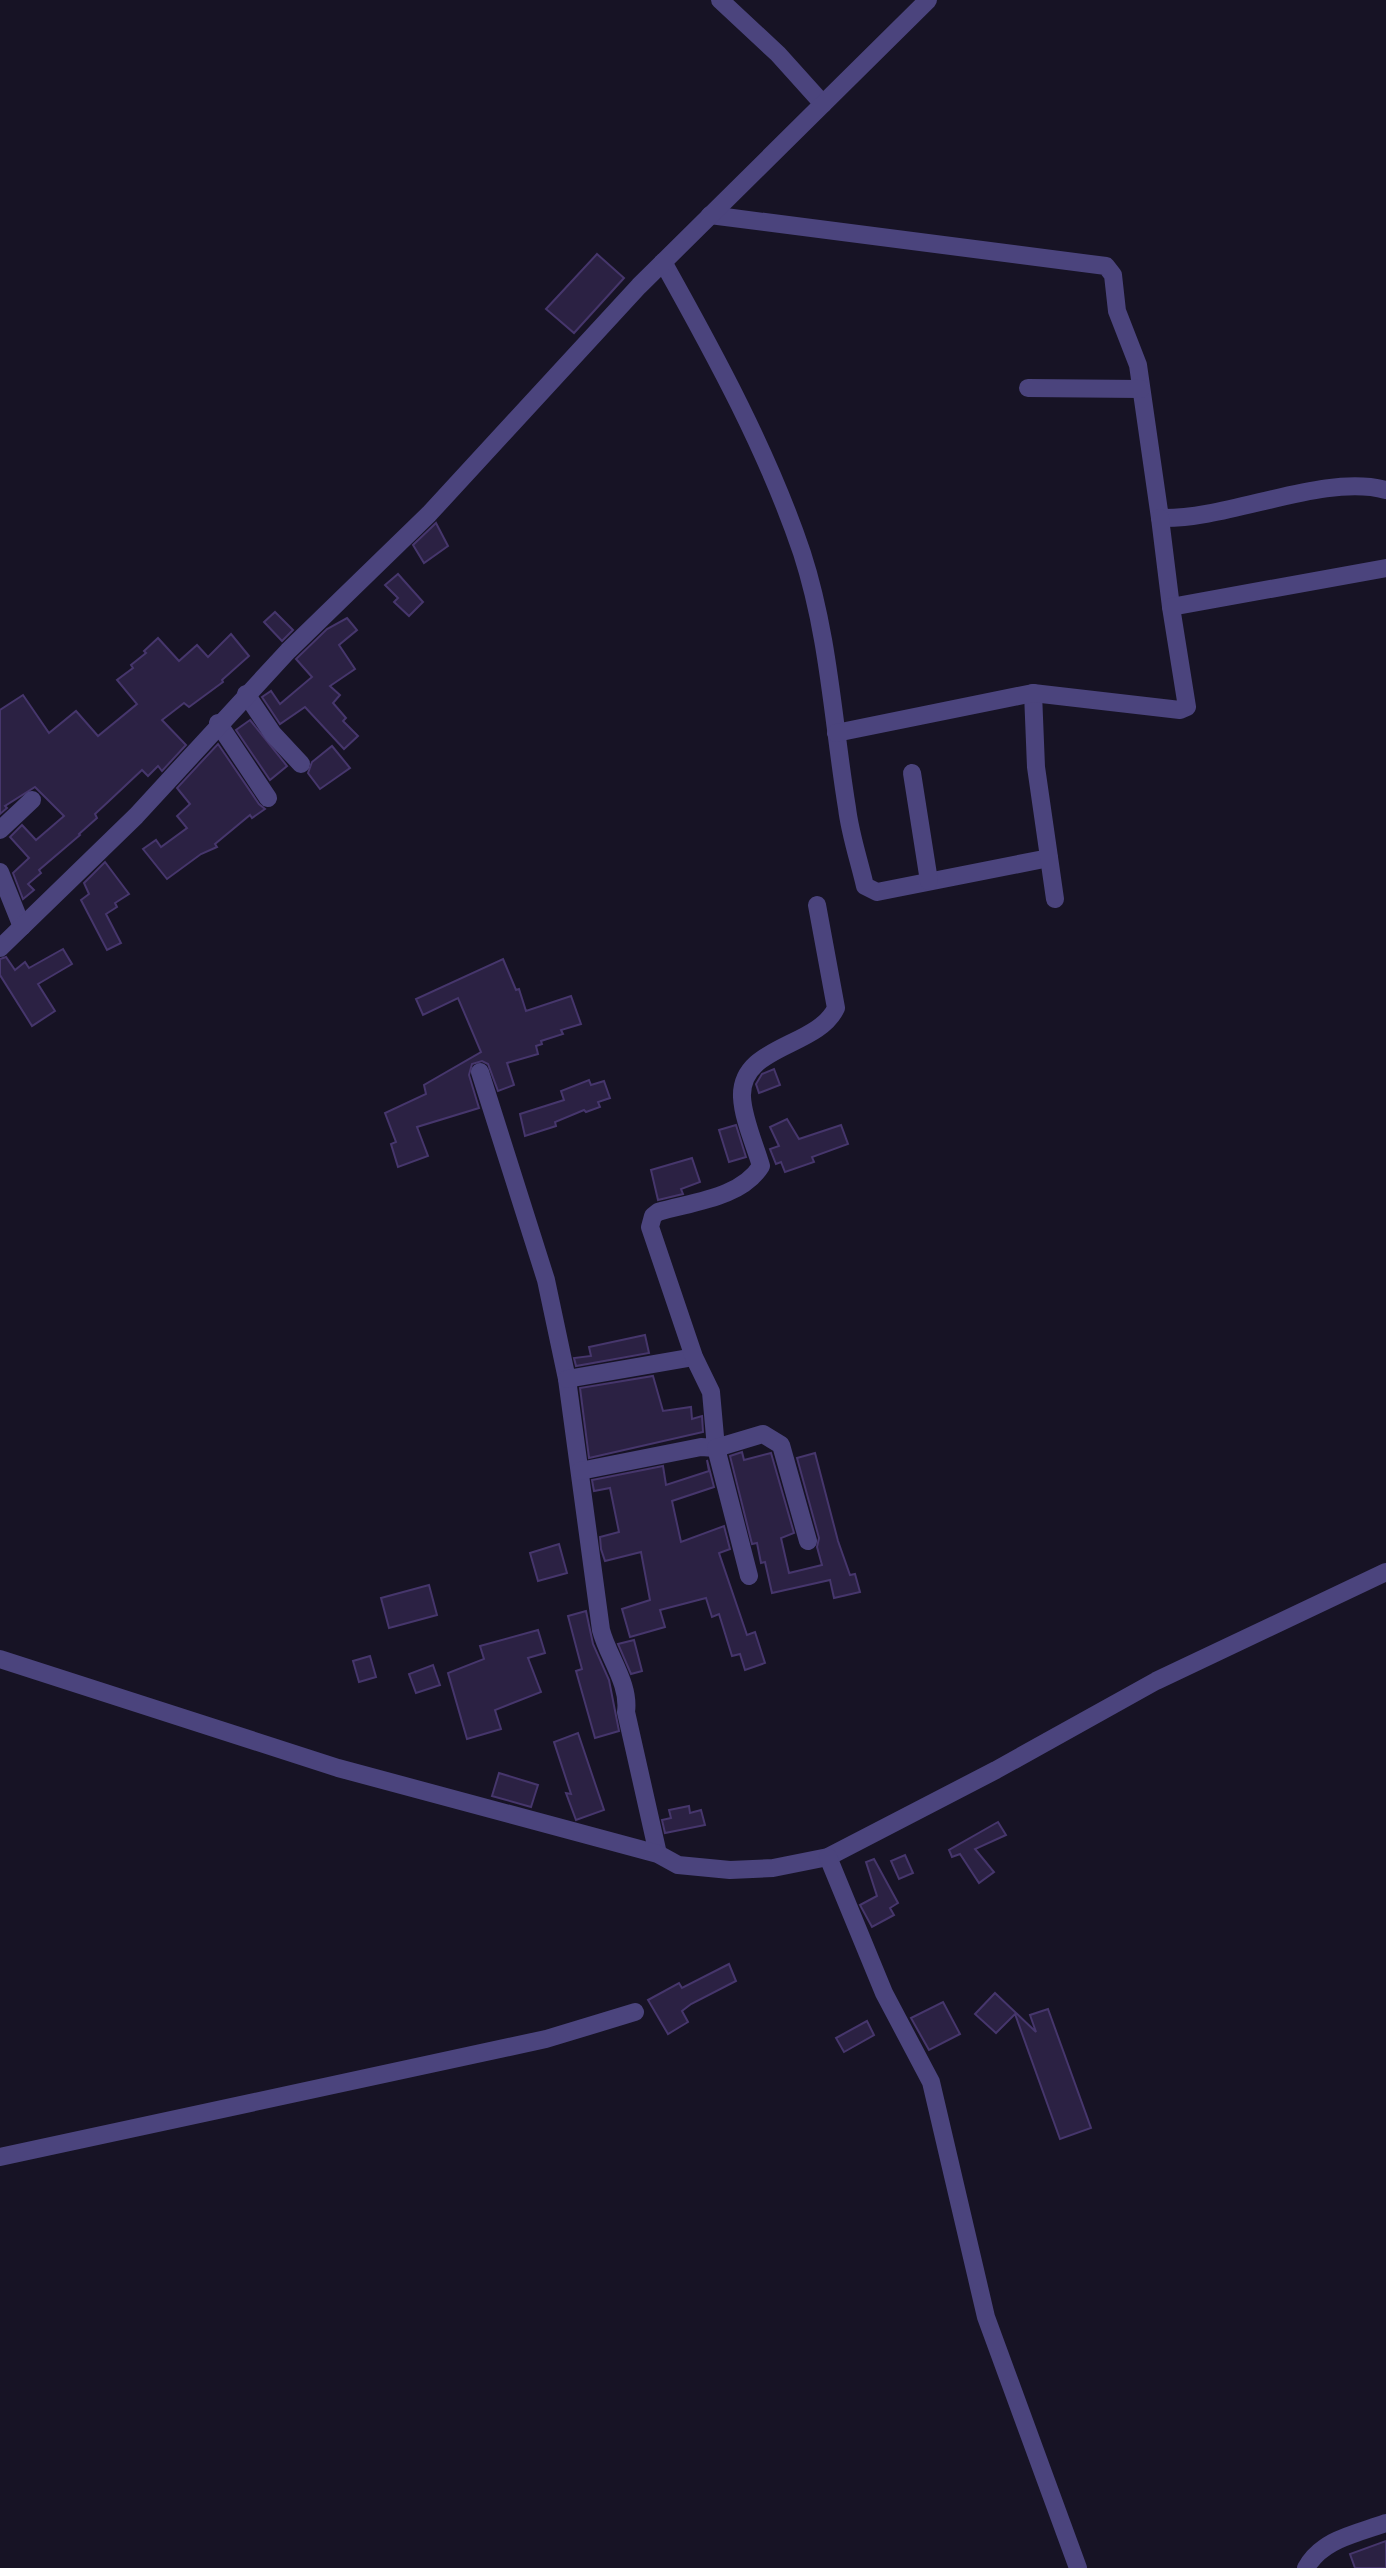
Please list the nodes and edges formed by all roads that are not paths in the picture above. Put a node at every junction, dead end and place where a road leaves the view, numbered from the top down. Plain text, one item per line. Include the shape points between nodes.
1 (720, 0) edge
2 (928, 0) edge
3 (823, 103) junction
4 (710, 215) junction
5 (663, 262) junction
6 (1028, 388) dead end
7 (1141, 389) junction
8 (1386, 492) edge
9 (1160, 518) junction
10 (1386, 568) edge
11 (1171, 607) junction
12 (1033, 693) junction
13 (246, 694) junction
14 (218, 723) junction
15 (836, 733) junction
16 (301, 764) dead end
17 (912, 773) dead end
18 (268, 798) dead end
19 (32, 800) dead end
20 (0, 830) edge
21 (1049, 858) junction
22 (0, 872) edge
23 (929, 881) junction
24 (1055, 899) dead end
25 (817, 905) dead end
26 (22, 928) junction
27 (0, 948) edge
28 (480, 1072) dead end
29 (694, 1357) junction
30 (567, 1379) junction
31 (716, 1448) junction
32 (580, 1471) junction
33 (808, 1541) dead end
34 (1386, 1572) edge
35 (749, 1576) dead end
36 (0, 1659) edge
37 (658, 1854) junction
38 (828, 1857) junction
39 (635, 2012) dead end
40 (0, 2157) edge
41 (1386, 2523) edge
42 (1078, 2568) edge
43 (1306, 2568) edge

1 - 3 street
2 - 3 street
3 - 4 street
4 - 5 street
4 - 7 street via 1106,266 1113,275 1117,311 1138,365
5 - 13 street via 429,514
5 - 15 street via 706,340 802,553 833,690
6 - 7 street
7 - 9 street
8 - 9 street via 1367,484 1342,486 1228,510
9 - 11 street
10 - 11 street
11 - 12 street via 1186,707 1170,710
12 - 15 street
12 - 21 street via 1036,767
13 - 14 street
13 - 16 street
14 - 18 street
14 - 26 street via 136,816
15 - 23 street via 847,812 865,886 877,892
17 - 23 street
19 - 20 street
21 - 23 street
21 - 24 street
22 - 26 street
25 - 29 street via 836,1008 818,1030 758,1062 746,1074 742,1097 761,1166 753,1178 733,1190 659,1212 650,1227
26 - 27 street
28 - 30 street via 546,1280
29 - 30 street
29 - 31 street via 710,1392
30 - 32 street
31 - 32 street
31 - 33 street via 764,1434 781,1445
31 - 35 street
32 - 37 street via 601,1630 628,1699 626,1712
34 - 38 street via 1156,1681
36 - 37 street via 338,1768
37 - 38 street via 678,1865 730,1870 773,1868
38 - 42 street via 884,1993 931,2082 986,2317
39 - 40 street via 547,2039
41 - 43 street via 1325,2545

